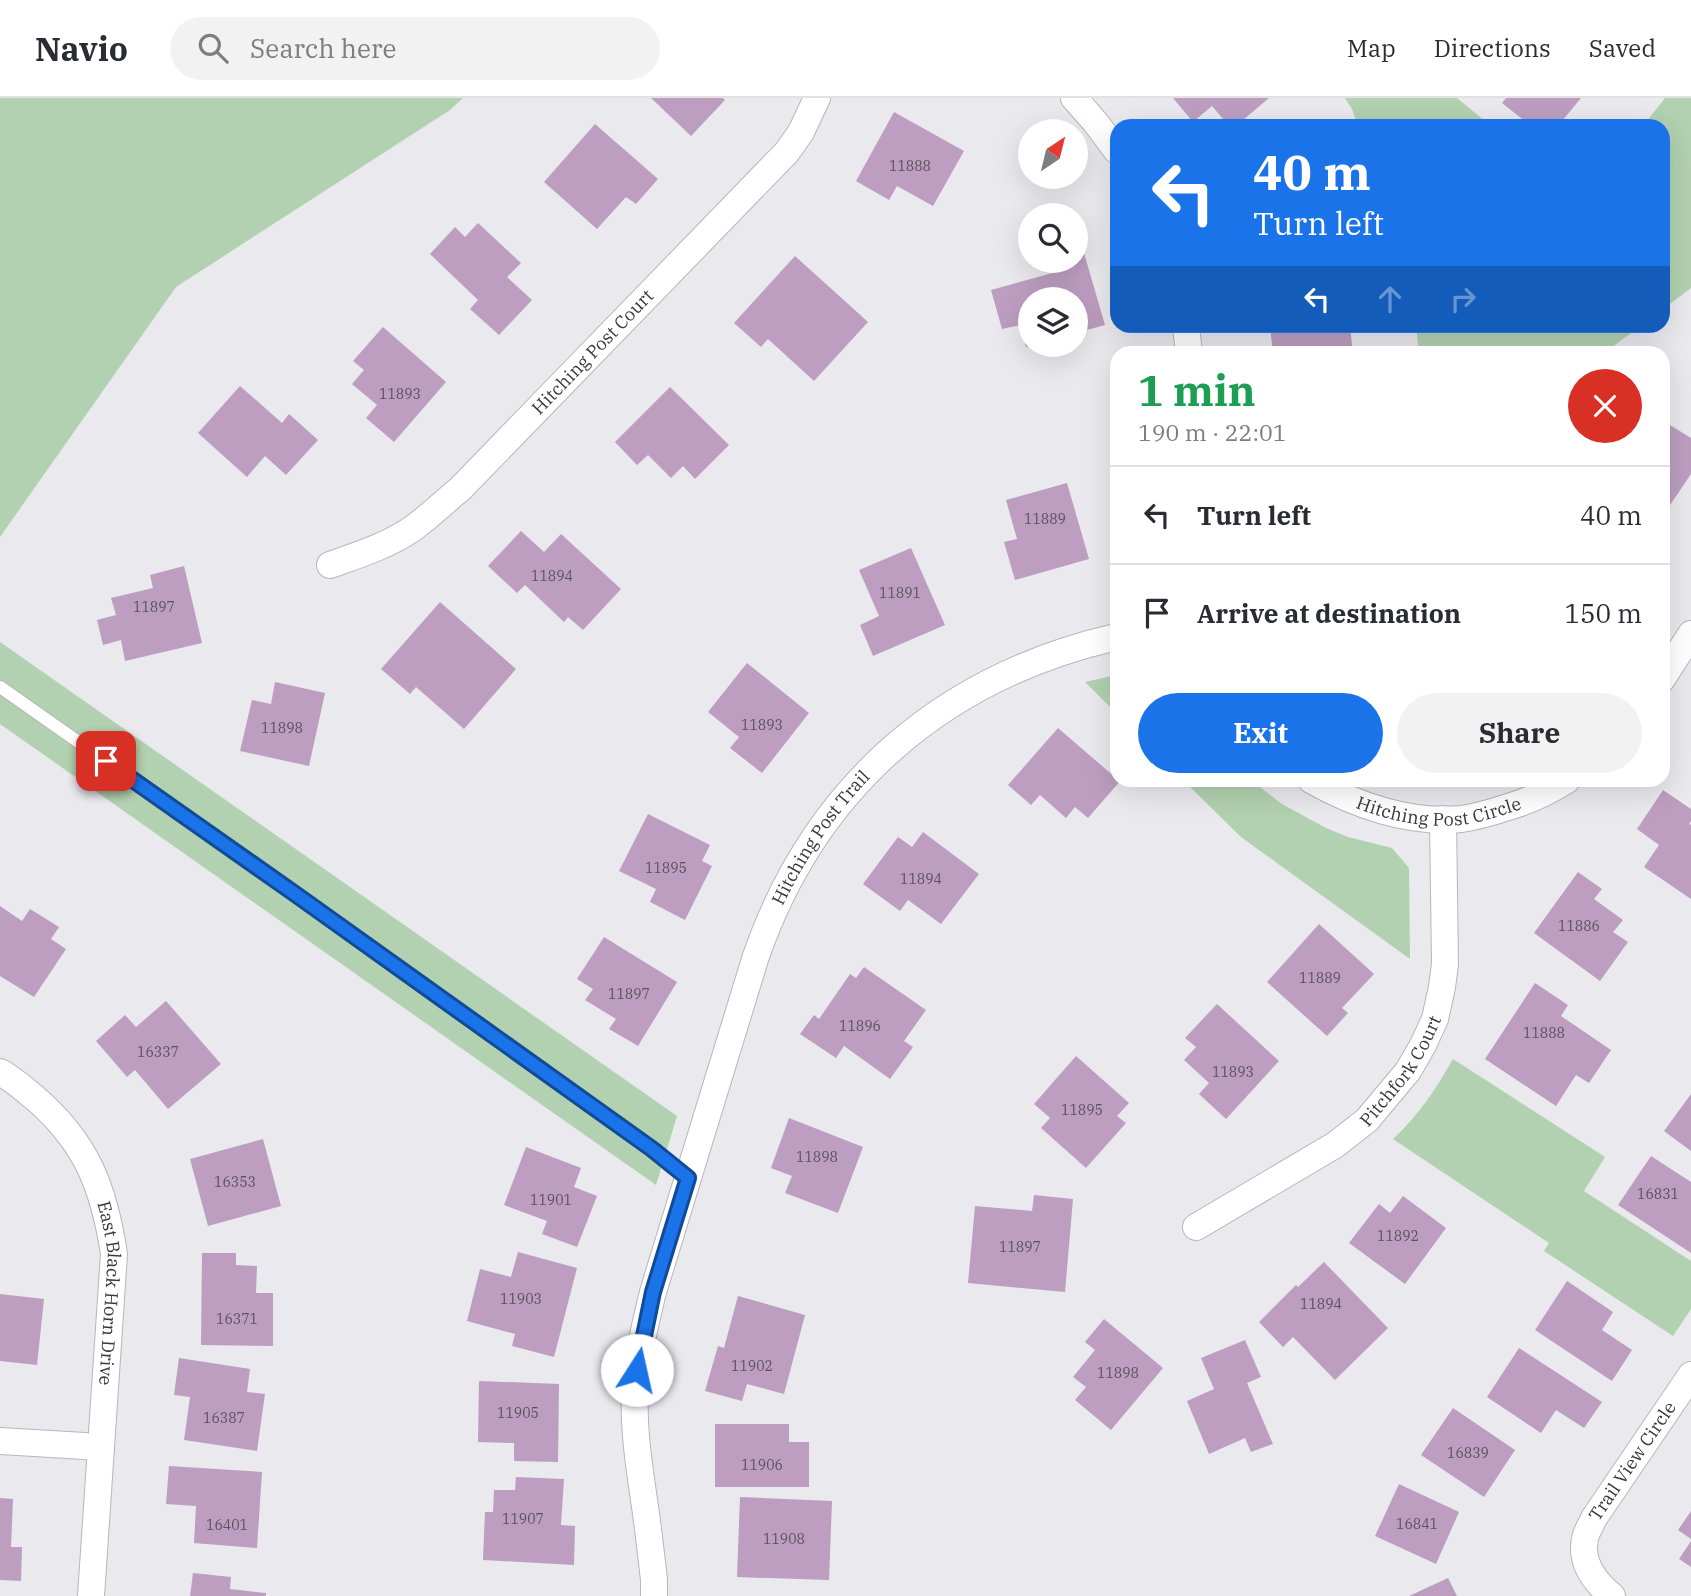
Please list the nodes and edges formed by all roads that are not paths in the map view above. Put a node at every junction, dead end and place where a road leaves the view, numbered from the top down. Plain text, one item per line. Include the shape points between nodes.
1 (817, 98) edge
2 (1074, 98) edge
3 (1110, 141) edge
4 (330, 565) dead end
5 (1691, 634) edge
6 (1110, 639) edge
7 (1670, 667) edge
8 (0, 687) edge
9 (1323, 787) edge
10 (1556, 787) edge
11 (1444, 819) junction
12 (0, 1072) edge
13 (688, 1178) junction
14 (1196, 1227) dead end
15 (1691, 1375) edge
16 (0, 1441) edge
17 (101, 1447) junction
18 (91, 1596) edge
19 (654, 1596) edge
20 (1612, 1596) edge

1 - 4 street, Hitching Post Court via 787,152 460,489 411,529 380,547
2 - 3 street
5 - 7 street
6 - 13 street, Hitching Post Trail via 1021,668 958,700 896,744 833,811 792,873 765,930
8 - 13 lane
9 - 11 street, Hitching Post Circle via 1384,811
10 - 11 street, Hitching Post Circle via 1477,816
11 - 14 street, Pitchfork Court via 1442,987 1435,1019 1408,1071 1367,1120 1335,1144
12 - 17 street, East Black Horn Drive via 56,1117 81,1149 105,1205 114,1254
13 - 19 street, Hitching Post Trail via 653,1292 637,1370 637,1447
15 - 20 street, Trail View Circle via 1594,1518 1576,1554
16 - 17 street
17 - 18 street, East Black Horn Drive

